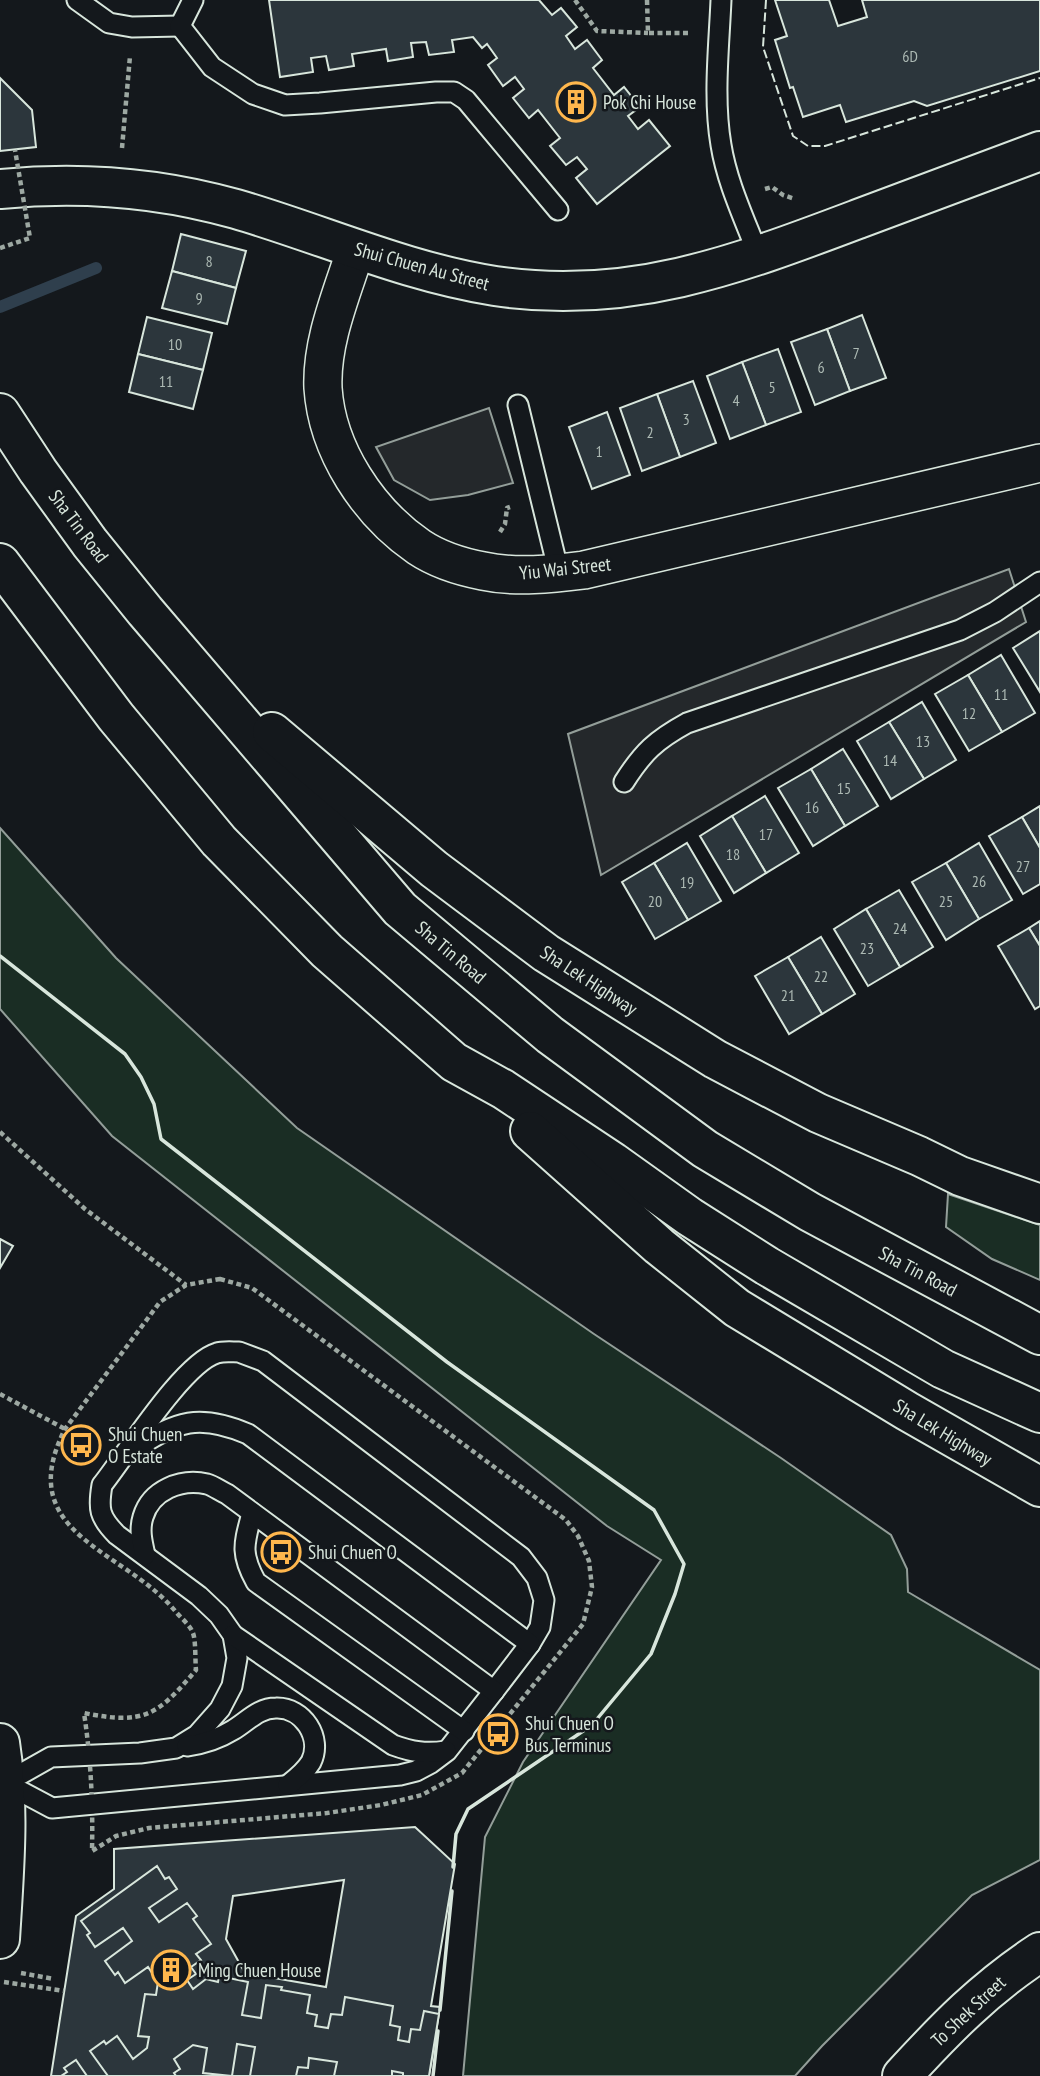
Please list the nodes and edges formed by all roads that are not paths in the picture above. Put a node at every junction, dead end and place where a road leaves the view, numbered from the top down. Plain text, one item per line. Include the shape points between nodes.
1 (77, 0) edge
2 (193, 0) edge
3 (721, 0) edge
4 (180, 26) junction
5 (1040, 151) edge
6 (0, 189) edge
7 (558, 210) dead end
8 (356, 249) junction
9 (759, 257) junction
10 (518, 405) dead end
11 (0, 413) edge
12 (1040, 463) edge
13 (0, 563) edge
14 (559, 573) junction
15 (1040, 582) edge
16 (193, 667) junction
17 (624, 782) dead end
18 (454, 1062) junction
19 (1040, 1204) edge
20 (1040, 1335) edge
21 (1040, 1413) edge
22 (117, 1463) junction
23 (1040, 1487) edge
24 (252, 1513) junction
25 (145, 1555) junction
26 (233, 1634) junction
27 (530, 1644) junction
28 (494, 1691) junction
29 (464, 1731) junction
30 (0, 1743) edge
31 (176, 1748) junction
32 (447, 1751) junction
33 (5, 1783) junction
34 (286, 1786) junction
35 (1040, 1952) edge
36 (7, 1955) edge
37 (902, 2076) edge

1 - 4 lane via 110,23
2 - 4 lane
3 - 9 lane via 721,146
4 - 7 lane via 212,67 253,94 285,104 454,92 466,100
5 - 9 main road, Shui Chuen Au Street
6 - 8 main road, Shui Chuen Au Street via 80,184 151,190 236,209
8 - 9 main road, Shui Chuen Au Street via 457,279 539,291 622,288
8 - 14 street, Yiu Wai Street via 329,341 323,388 332,431 357,484 400,532 440,558 486,572
10 - 14 lane
11 - 16 main road, Sha Tin Road via 90,543
12 - 14 street, Yiu Wai Street
13 - 18 main road via 116,717 219,841 327,951
15 - 17 lane via 960,630 687,723 663,736 639,758
16 - 19 main road, Sha Lek Highway via 434,869 592,983 715,1059 818,1113 960,1175
16 - 20 main road, Sha Tin Road via 400,909 550,1035 730,1165
18 - 21 main road via 503,1089 779,1273 943,1369
18 - 23 main road, Sha Lek Highway via 635,1225 737,1308
22 - 25 lane via 102,1485 99,1504 106,1523
22 - 27 lane via 157,1434 184,1423 227,1425 248,1434
22 - 27 lane via 199,1363 217,1353 239,1352 263,1361 521,1557 537,1578 544,1600 540,1627
24 - 25 lane via 209,1485 169,1486 143,1515 140,1536
24 - 28 lane
24 - 29 lane via 244,1543 246,1563 256,1581
25 - 26 lane via 199,1596
26 - 31 lane via 237,1658 232,1686 220,1709 197,1735
26 - 32 lane via 393,1745 412,1752
27 - 28 lane
28 - 29 lane
29 - 32 lane
30 - 33 main road
31 - 33 lane via 51,1757
31 - 34 lane via 198,1745 233,1730 262,1710 279,1707 296,1713 309,1726 314,1742 312,1760
32 - 34 lane via 416,1771 400,1775
33 - 34 lane via 52,1808
33 - 36 main road
35 - 37 main road, To Shek Street via 979,1996

